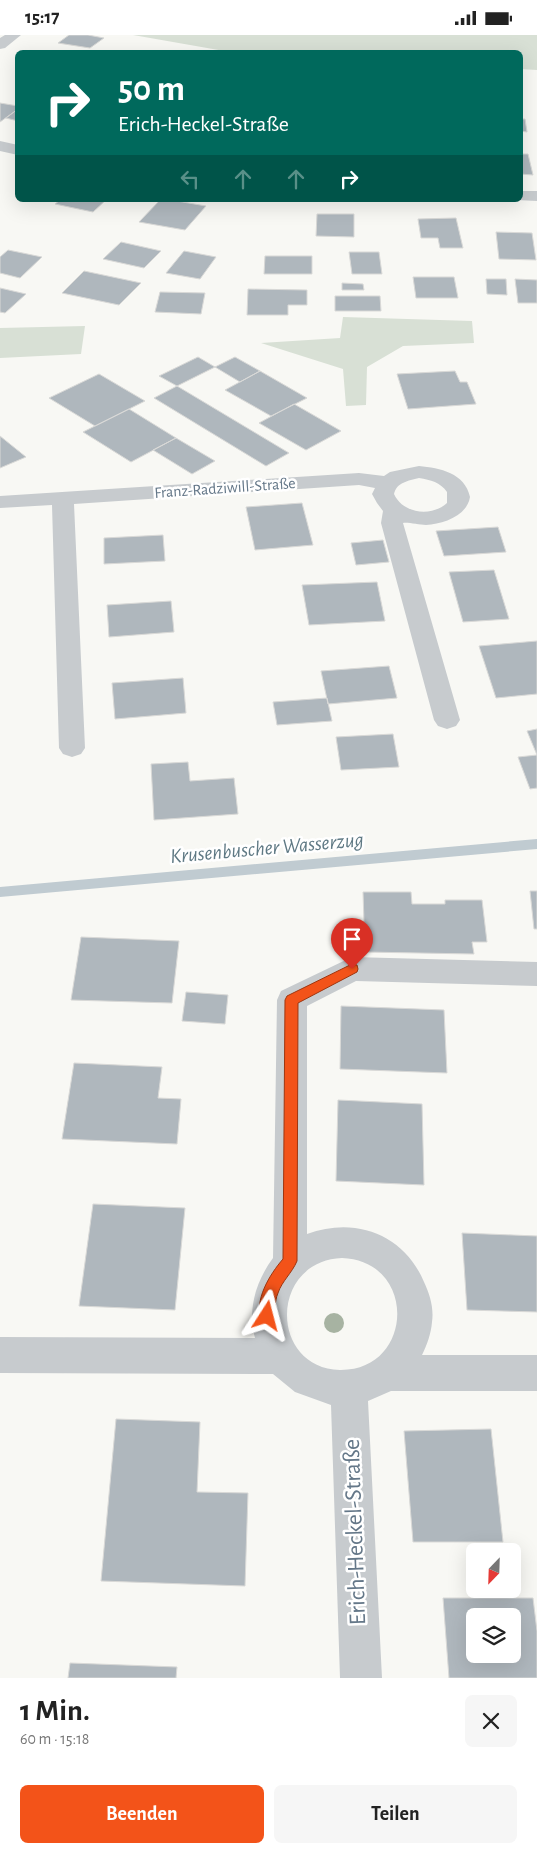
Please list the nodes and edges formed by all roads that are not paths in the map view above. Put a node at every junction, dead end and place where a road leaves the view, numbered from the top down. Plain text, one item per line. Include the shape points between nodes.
1 (14, 35) edge
2 (0, 45) edge
3 (0, 146) edge
4 (15, 149) edge
5 (523, 196) edge
6 (537, 196) edge
7 (386, 483) junction
8 (63, 499) junction
9 (0, 502) edge
10 (394, 511) junction
11 (447, 720) dead end
12 (72, 748) dead end
13 (537, 974) edge
14 (290, 1261) junction
15 (0, 1355) edge
16 (281, 1356) junction
17 (388, 1373) junction
18 (537, 1373) edge
19 (349, 1386) junction
20 (361, 1678) edge

1 - 2 street
3 - 4 street
5 - 6 street
7 - 8 street, Franz-Radziwill-Straße via 359,479
7 - 10 street via 383,497
7 - 10 street via 419,472 444,477 459,491 458,506 440,516 416,518
8 - 9 street, Franz-Radziwill-Straße
8 - 12 street
10 - 11 street via 392,523
13 - 14 street via 352,969 292,1000
14 - 16 street via 277,1277 269,1296 267,1316
14 - 17 street via 310,1249 334,1243 358,1245 382,1255 400,1271 412,1292 417,1316 414,1341 401,1362
15 - 16 street
16 - 19 street via 316,1383 338,1388
17 - 18 street
17 - 19 street via 360,1386
19 - 20 street, Erich-Heckel-Straße

